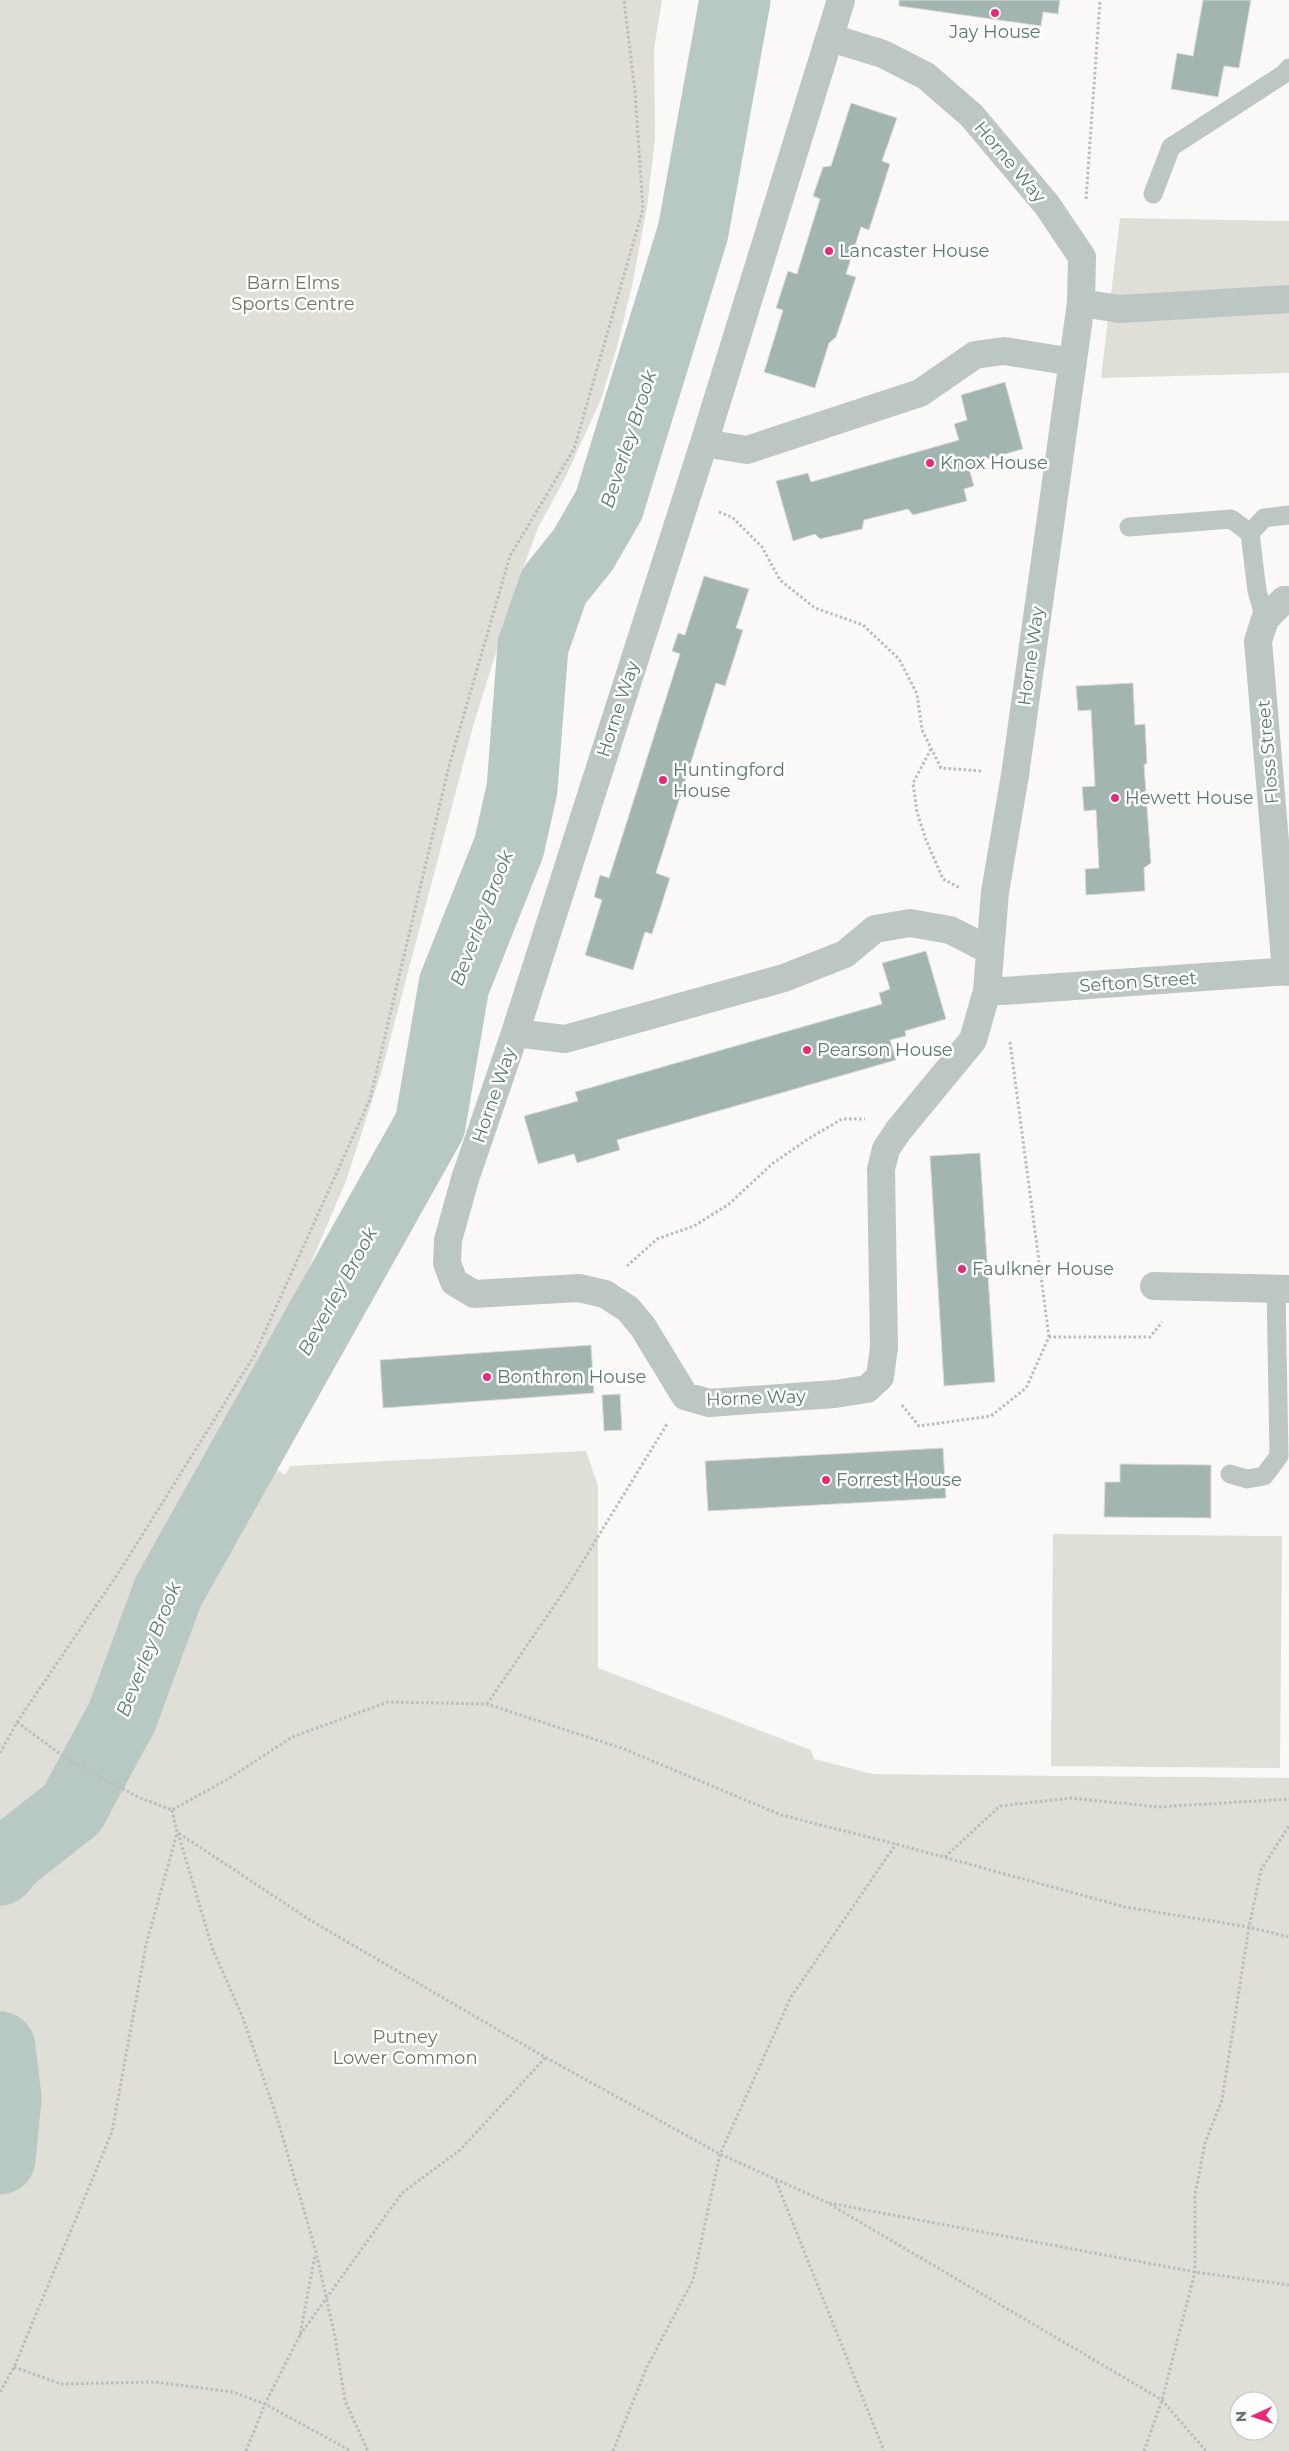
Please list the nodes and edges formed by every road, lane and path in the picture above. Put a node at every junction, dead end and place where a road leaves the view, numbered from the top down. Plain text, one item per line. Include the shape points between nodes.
1 (624, 0) edge
2 (841, 0) edge
3 (1100, 0) edge
4 (831, 38) junction
5 (1289, 68) edge
6 (1153, 194) dead end
7 (1082, 257) junction
8 (1289, 298) edge
9 (1081, 304) junction
10 (1073, 362) junction
11 (704, 443) junction
12 (686, 497) junction
13 (1289, 515) edge
14 (1129, 527) dead end
15 (1250, 533) junction
16 (1279, 606) edge
17 (931, 748) junction
18 (1015, 775) junction
19 (995, 892) junction
20 (989, 950) junction
21 (1288, 972) edge
22 (995, 991) junction
23 (515, 1033) junction
24 (898, 1131) junction
25 (1154, 1286) dead end
26 (1190, 1287) junction
27 (1282, 1289) edge
28 (605, 1294) junction
29 (1049, 1337) junction
30 (880, 1377) junction
31 (685, 1396) junction
32 (1230, 1474) dead end
33 (487, 1704) junction
34 (17, 1722) junction
35 (0, 1753) edge
36 (1289, 1799) edge
37 (172, 1810) junction
38 (1289, 1826) edge
39 (177, 1832) junction
40 (896, 1844) junction
41 (945, 1857) junction
42 (1249, 1927) junction
43 (1289, 1937) edge
44 (546, 2057) junction
45 (720, 2154) junction
46 (776, 2181) junction
47 (826, 2202) junction
48 (316, 2252) junction
49 (1195, 2272) junction
50 (1289, 2285) edge
51 (326, 2299) junction
52 (300, 2336) junction
53 (14, 2367) junction
54 (0, 2392) edge
55 (1162, 2400) junction
56 (265, 2404) junction
57 (246, 2451) edge
58 (351, 2451) edge
59 (368, 2451) edge
60 (614, 2451) edge
61 (884, 2451) edge
62 (1144, 2451) edge
63 (1206, 2451) edge

1 - 34 path via 635,92 643,209 574,449 510,556 449,766 370,1099 254,1356 121,1569
2 - 4 street, Horne Way
3 - 7 path
4 - 7 street, Horne Way via 883,54 926,76 971,115 1047,205
4 - 11 street, Horne Way
5 - 6 lane via 1172,147
7 - 9 street, Horne Way
8 - 9 street via 1120,309
9 - 10 street, Horne Way
10 - 11 street via 1004,351 975,355 920,393 747,450
10 - 18 street, Horne Way
11 - 12 street, Horne Way
12 - 17 path via 732,516 762,547 780,580 815,608 863,625 899,659 918,694 922,730
12 - 23 street, Horne Way
13 - 15 lane via 1264,518
14 - 15 lane via 1231,519
15 - 16 lane via 1256,591
16 - 21 street, Floss Street via 1258,642
17 - 18 path via 941,768
17 - 19 path via 913,783 917,812 943,879 962,889
18 - 19 street, Horne Way
19 - 20 street, Horne Way
20 - 22 street, Horne Way
20 - 23 street, Horne Way via 950,930 910,923 875,929 845,954 774,981 565,1039
21 - 22 street, Sefton Street
22 - 24 street, Horne Way via 973,1040
22 - 29 path
23 - 28 street, Horne Way via 465,1179 448,1240 447,1263 454,1282 474,1294 579,1288
24 - 28 path via 871,1119 842,1119 772,1164 729,1204 694,1226 657,1239 627,1266
24 - 30 street, Horne Way via 886,1149 881,1169 884,1348
25 - 26 street
26 - 27 street
26 - 29 path via 1150,1337
27 - 32 lane via 1279,1456 1264,1476 1247,1478
28 - 31 street, Horne Way via 628,1309 643,1327
29 - 30 path via 1026,1388 991,1416 919,1426
30 - 31 street, Horne Way via 867,1389 835,1394 709,1404
31 - 33 path via 569,1584
33 - 37 path via 388,1702 292,1737 228,1779
33 - 40 path via 624,1749 781,1815
34 - 35 path
34 - 37 path via 67,1759 138,1797
36 - 41 path via 1158,1807 1070,1798 1000,1806
37 - 39 path
38 - 42 path via 1261,1870
39 - 44 path via 310,1920
39 - 48 path via 214,1950 243,2018 278,2121
39 - 53 path via 146,1945 112,2132
40 - 41 path
40 - 45 path via 791,1997
41 - 42 path via 1125,1907
42 - 43 path
42 - 49 path via 1222,2100 1205,2143 1195,2195
44 - 45 path
44 - 51 path via 460,2150 402,2193
45 - 46 path
45 - 60 path via 693,2280 647,2367
46 - 47 path
46 - 61 path
47 - 49 path
47 - 55 path
48 - 51 path
48 - 52 path
49 - 50 path
49 - 55 path
51 - 52 path
51 - 59 path via 345,2401
52 - 56 path
53 - 54 path
53 - 56 path via 61,2384 155,2382 233,2392
55 - 62 path
55 - 63 path
56 - 57 path
56 - 58 path

